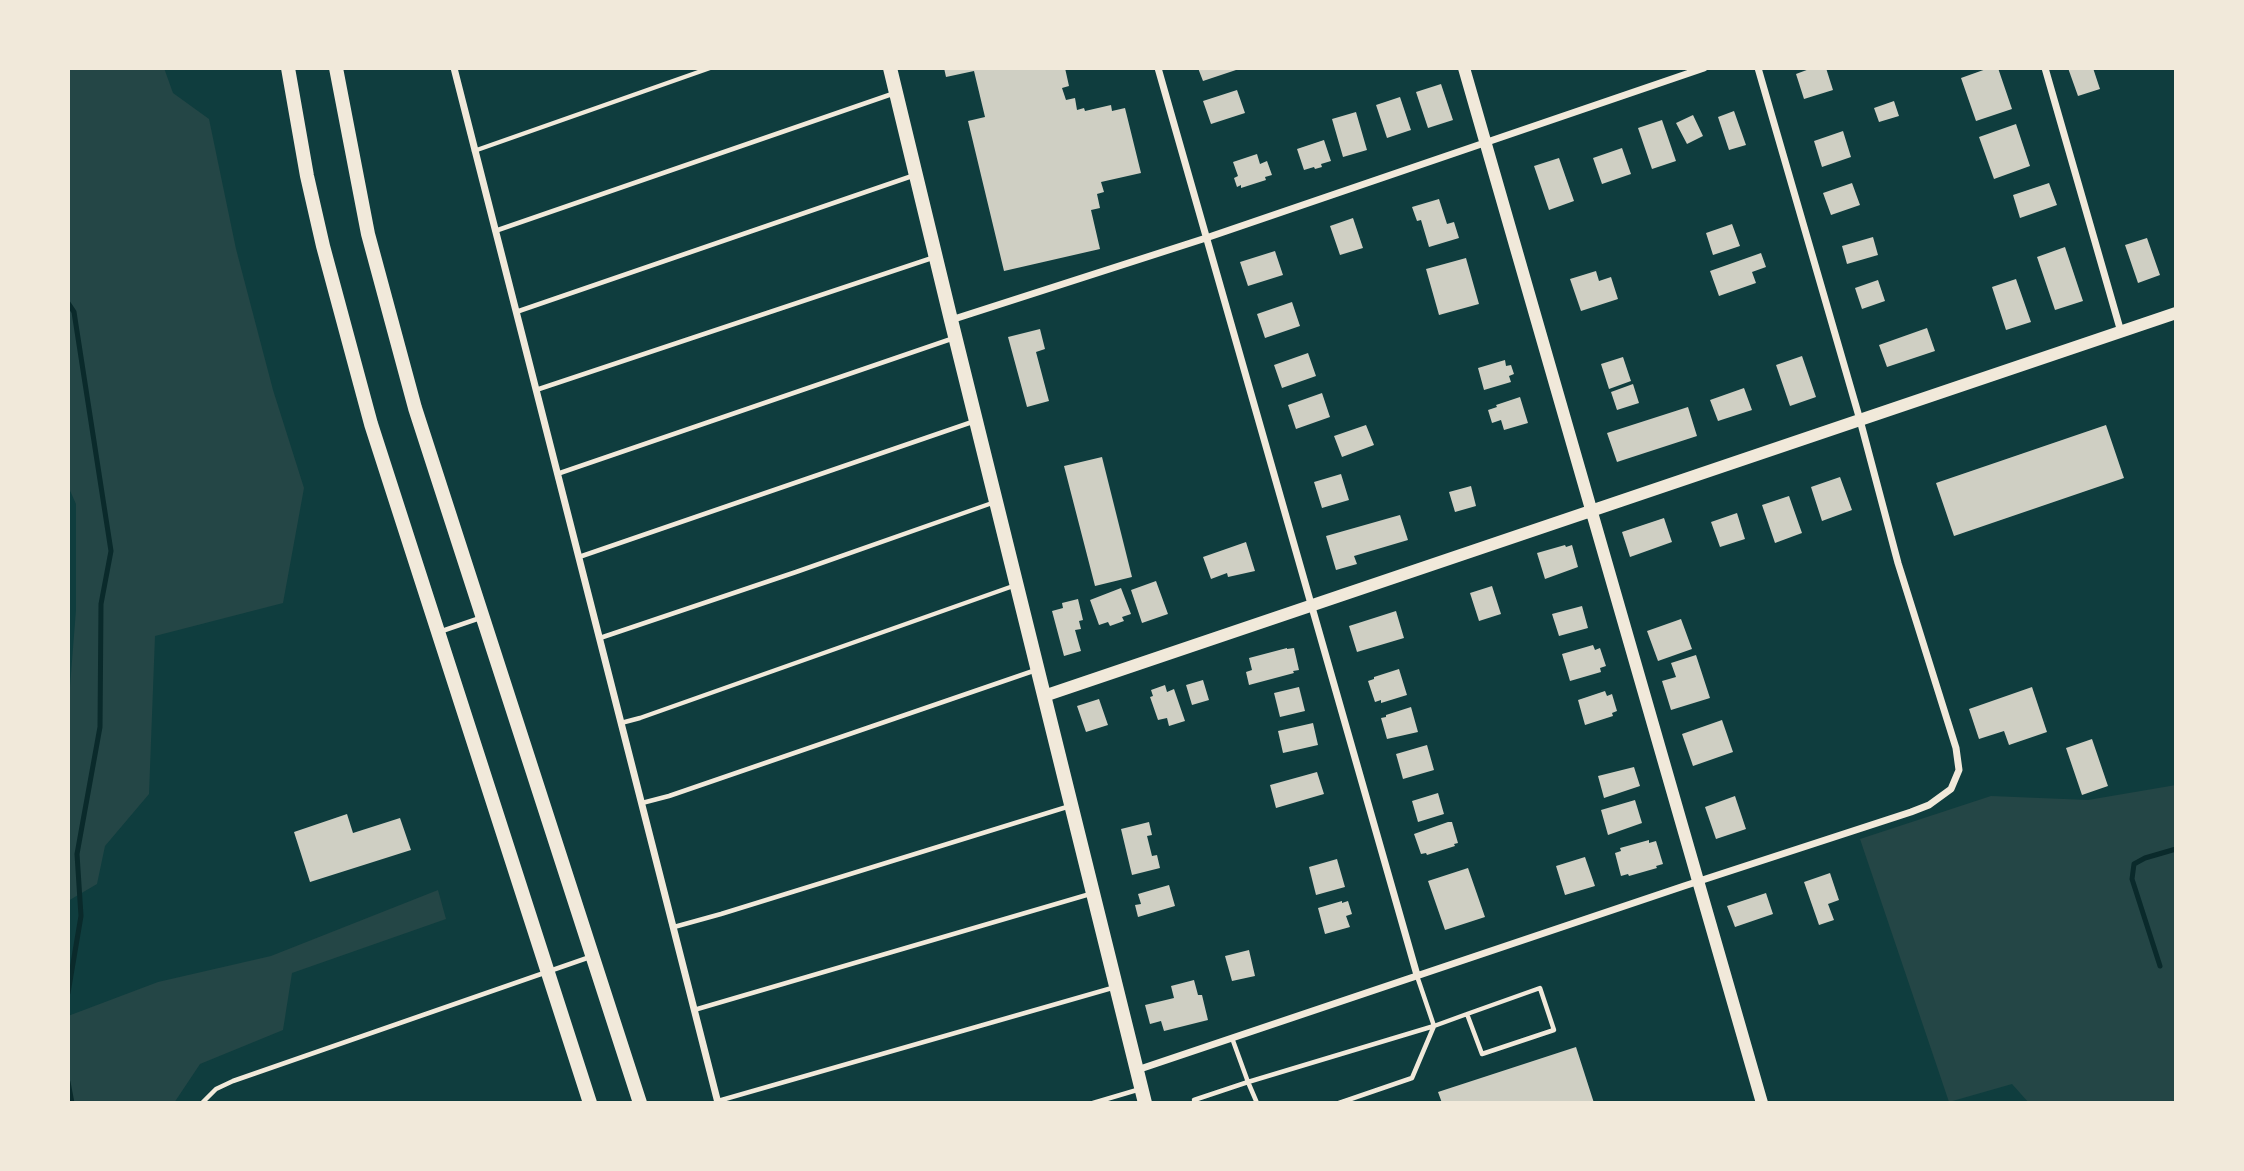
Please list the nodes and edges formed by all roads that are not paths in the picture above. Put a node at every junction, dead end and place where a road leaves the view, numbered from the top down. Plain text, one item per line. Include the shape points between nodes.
1 (288, 68) edge
2 (336, 68) edge
3 (464, 68) edge
4 (710, 68) edge
5 (890, 68) edge
6 (1158, 68) edge
7 (1464, 68) edge
8 (1704, 68) edge
9 (1758, 68) edge
10 (2045, 68) edge
11 (454, 70) edge
12 (896, 93) junction
13 (1486, 142) junction
14 (474, 151) junction
15 (916, 174) junction
16 (495, 231) junction
17 (1206, 238) junction
18 (936, 257) junction
19 (516, 312) junction
20 (2176, 313) edge
21 (951, 320) junction
22 (2121, 332) junction
23 (955, 337) junction
24 (536, 390) junction
25 (1860, 420) junction
26 (976, 421) junction
27 (557, 474) junction
28 (996, 501) junction
29 (1591, 511) junction
30 (579, 557) junction
31 (1017, 585) junction
32 (1312, 606) junction
33 (482, 617) junction
34 (438, 632) junction
35 (600, 638) junction
36 (1037, 669) junction
37 (1044, 696) junction
38 (621, 723) junction
39 (642, 803) junction
40 (1071, 805) junction
41 (1699, 881) junction
42 (1093, 893) junction
43 (674, 927) junction
44 (593, 956) junction
45 (548, 971) junction
46 (1417, 975) junction
47 (1116, 987) junction
48 (694, 1010) junction
49 (1466, 1014) junction
50 (1434, 1026) junction
51 (1232, 1038) junction
52 (1137, 1070) junction
53 (1248, 1082) junction
54 (1143, 1096) edge
55 (718, 1102) edge
56 (202, 1103) edge
57 (590, 1103) edge
58 (640, 1103) edge
59 (1093, 1103) edge
60 (1195, 1103) edge
61 (1256, 1103) edge
62 (1339, 1103) edge
63 (1762, 1103) edge

1 - 34 main road via 307,176 344,331
2 - 33 main road via 390,318
3 - 11 lane
4 - 14 lane
5 - 12 main road
6 - 17 street
7 - 13 street
8 - 13 street
9 - 25 street
10 - 22 street
11 - 14 street
12 - 15 main road
12 - 16 lane
13 - 17 street
13 - 29 street
14 - 16 street
15 - 18 main road
15 - 19 lane
16 - 19 street
17 - 21 street
17 - 32 street
18 - 21 main road
18 - 24 lane
19 - 24 street
20 - 22 street
21 - 23 main road
22 - 25 street
23 - 26 main road
23 - 27 lane
24 - 27 street
25 - 29 street
25 - 41 street via 1959,770 1951,789 1929,805
26 - 28 main road
26 - 30 lane
27 - 30 street
28 - 31 main road
28 - 35 lane
29 - 32 street
29 - 41 street
30 - 35 street
31 - 36 main road
31 - 38 lane
32 - 37 street
32 - 46 street
33 - 34 lane
33 - 44 main road
34 - 45 main road
35 - 38 street
36 - 37 main road
36 - 39 lane
37 - 40 main road
38 - 39 street
39 - 43 street
40 - 42 main road
40 - 43 lane
41 - 46 street
41 - 63 street
42 - 47 main road
42 - 48 lane
43 - 48 street
44 - 45 lane
44 - 58 main road
45 - 56 lane via 233,1081
45 - 57 main road
46 - 50 lane
46 - 51 street
47 - 52 main road
47 - 55 lane
48 - 55 street
49 - 49 lane via 1540,988 1553,1030 1482,1054
49 - 50 lane
50 - 53 lane
50 - 62 lane via 1412,1078
51 - 52 street
51 - 53 lane
52 - 54 main road
53 - 60 lane
53 - 61 lane
54 - 59 lane

